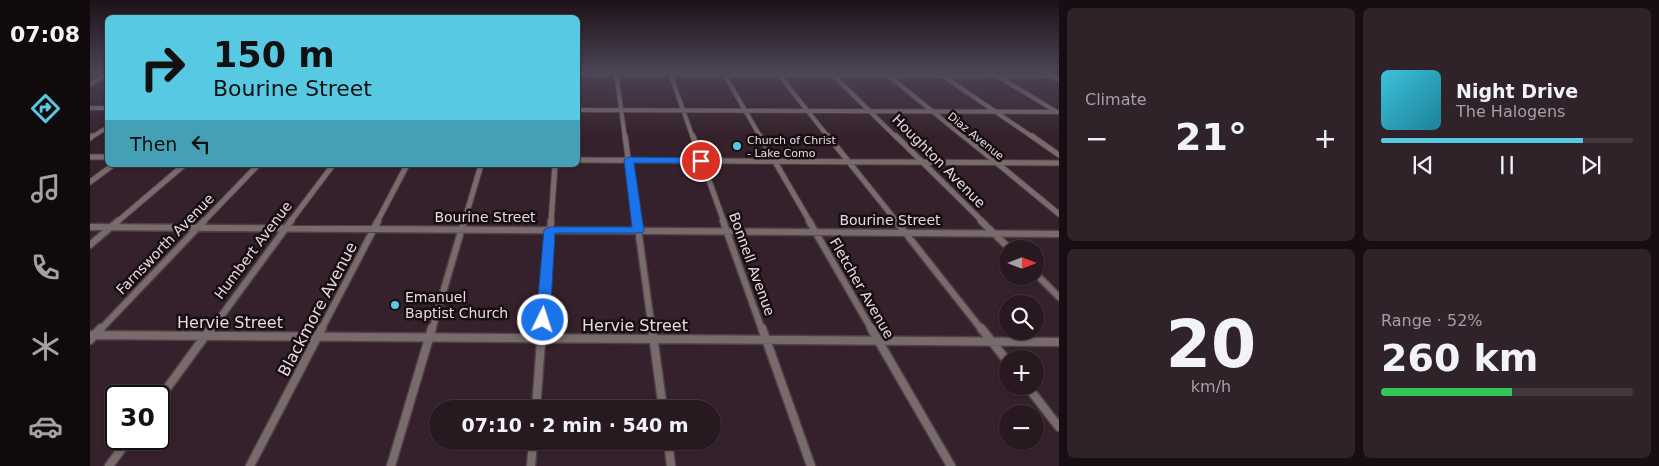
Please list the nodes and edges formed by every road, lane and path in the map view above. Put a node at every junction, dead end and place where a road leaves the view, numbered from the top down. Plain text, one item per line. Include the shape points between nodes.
1 (619, 93) edge
2 (678, 93) edge
3 (736, 93) edge
4 (793, 93) edge
5 (851, 93) edge
6 (910, 93) edge
7 (967, 93) edge
8 (1026, 93) edge
9 (90, 108) edge
10 (105, 108) edge
11 (580, 110) edge
12 (622, 110) junction
13 (684, 110) junction
14 (746, 111) junction
15 (807, 111) junction
16 (870, 111) junction
17 (933, 112) junction
18 (995, 112) junction
19 (1059, 112) edge
20 (105, 129) edge
21 (90, 138) edge
22 (1059, 155) edge
23 (90, 157) edge
24 (105, 157) edge
25 (580, 160) edge
26 (628, 160) junction
27 (701, 161) junction
28 (775, 161) junction
29 (848, 162) junction
30 (922, 162) junction
31 (996, 162) junction
32 (1059, 163) edge
33 (110, 167) edge
34 (182, 167) edge
35 (256, 167) edge
36 (332, 167) edge
37 (406, 167) edge
38 (480, 167) edge
39 (555, 167) edge
40 (90, 182) edge
41 (1059, 214) edge
42 (90, 227) edge
43 (112, 227) junction
44 (198, 228) junction
45 (286, 228) junction
46 (374, 229) junction
47 (462, 229) junction
48 (550, 230) junction
49 (638, 231) junction
50 (727, 231) junction
51 (816, 232) junction
52 (904, 233) junction
53 (994, 233) junction
54 (1059, 234) edge
55 (1001, 240) edge
56 (90, 245) edge
57 (1044, 282) edge
58 (1059, 297) edge
59 (92, 336) edge
60 (206, 336) junction
61 (318, 336) junction
62 (429, 337) junction
63 (542, 338) junction
64 (653, 339) junction
65 (766, 340) junction
66 (878, 341) junction
67 (991, 342) junction
68 (1059, 342) edge
69 (999, 351) edge
70 (169, 385) edge
71 (1034, 395) edge
72 (537, 400) edge
73 (662, 400) edge
74 (1059, 427) edge
75 (121, 450) edge
76 (532, 450) edge
77 (669, 450) edge
78 (109, 466) edge
79 (250, 466) edge
80 (391, 466) edge
81 (531, 466) edge
82 (671, 466) edge
83 (811, 466) edge
84 (951, 466) edge

1 - 12 street
2 - 13 street, Bonnell Avenue
3 - 14 street, Fletcher Avenue
4 - 15 street
5 - 16 street, Houghton Avenue
6 - 17 street, Diaz Avenue
7 - 18 street
8 - 19 street
9 - 10 street
11 - 12 street
12 - 13 street
12 - 26 street
13 - 14 street
13 - 27 street, Bonnell Avenue
14 - 15 street
14 - 28 street, Fletcher Avenue
15 - 16 street
15 - 29 street
16 - 17 street
16 - 30 street, Houghton Avenue
17 - 18 street
17 - 31 street, Diaz Avenue
18 - 19 street
18 - 22 street
20 - 21 street
23 - 24 street
25 - 26 street
26 - 27 street
26 - 49 street
27 - 28 street
27 - 50 street, Bonnell Avenue
28 - 29 street
28 - 51 street, Fletcher Avenue
29 - 30 street
29 - 52 street
30 - 31 street
30 - 53 street, Houghton Avenue
31 - 32 street
31 - 41 street, Diaz Avenue
33 - 40 street
34 - 43 street
35 - 44 street, Farnsworth Avenue
36 - 45 street, Humbert Avenue
37 - 46 street, Blackmore Avenue
38 - 47 street
39 - 48 street
42 - 43 street, Bourine Street
43 - 44 street, Bourine Street
43 - 56 street
44 - 45 street, Bourine Street
44 - 59 street, Farnsworth Avenue
45 - 46 street, Bourine Street
45 - 60 street, Humbert Avenue
46 - 47 street, Bourine Street
46 - 61 street, Blackmore Avenue
47 - 48 street, Bourine Street
47 - 62 street
48 - 49 street, Bourine Street
48 - 63 street
49 - 50 street, Bourine Street
49 - 64 street
50 - 51 street, Bourine Street
50 - 65 street, Bonnell Avenue
51 - 52 street, Bourine Street
51 - 66 street, Fletcher Avenue
52 - 53 street, Bourine Street
52 - 67 street
53 - 54 street, Bourine Street
53 - 55 street, Houghton Avenue
57 - 58 street
59 - 60 street, Hervie Street
60 - 61 street, Hervie Street
60 - 70 street, Humbert Avenue
61 - 62 street, Hervie Street
61 - 79 street, Blackmore Avenue
62 - 63 street, Hervie Street
62 - 80 street
63 - 64 street, Hervie Street
63 - 72 street
64 - 65 street, Hervie Street
64 - 73 street
65 - 66 street, Hervie Street
65 - 83 street, Bonnell Avenue
66 - 67 street, Hervie Street
66 - 84 street, Fletcher Avenue
67 - 68 street, Hervie Street
67 - 69 street
71 - 74 street
75 - 78 street
76 - 81 street
77 - 82 street

